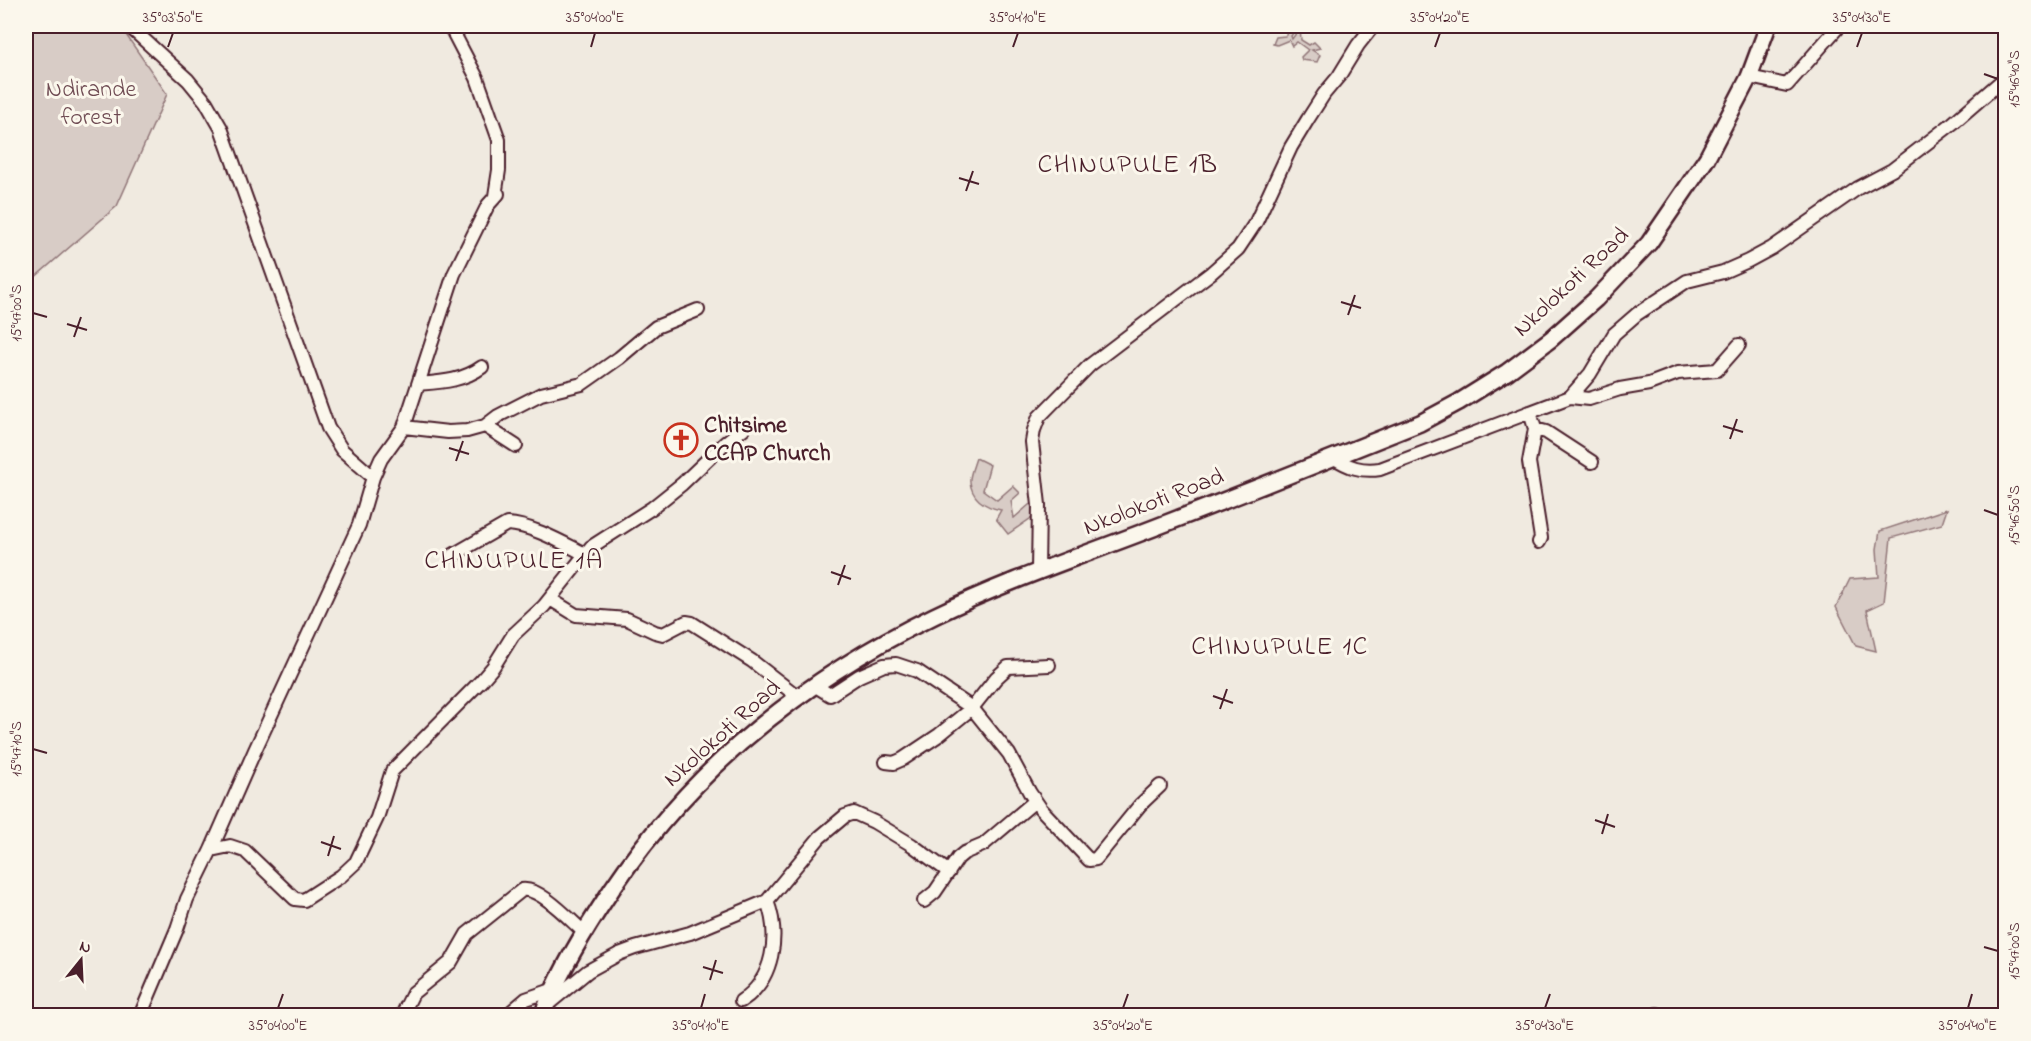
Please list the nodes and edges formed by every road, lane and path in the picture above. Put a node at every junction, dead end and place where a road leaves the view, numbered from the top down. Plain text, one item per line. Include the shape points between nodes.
1 (129, 26) edge
2 (450, 26) edge
3 (1373, 26) edge
4 (1768, 26) edge
5 (1839, 26) edge
6 (1749, 77) junction
7 (2006, 77) edge
8 (698, 310) dead end
9 (1739, 345) dead end
10 (482, 367) dead end
11 (418, 384) junction
12 (1570, 397) junction
13 (1530, 412) junction
14 (485, 426) junction
15 (404, 427) junction
16 (744, 428) dead end
17 (1534, 429) junction
18 (516, 446) dead end
19 (1333, 457) junction
20 (1592, 462) dead end
21 (373, 477) junction
22 (1539, 542) dead end
23 (585, 554) junction
24 (453, 555) dead end
25 (1038, 571) junction
26 (550, 599) junction
27 (1049, 665) dead end
28 (814, 685) junction
29 (797, 696) junction
30 (972, 708) junction
31 (886, 762) dead end
32 (1160, 786) dead end
33 (1035, 801) junction
34 (211, 850) junction
35 (949, 872) junction
36 (767, 901) junction
37 (924, 901) dead end
38 (584, 932) junction
39 (552, 990) junction
40 (741, 1000) dead end
41 (544, 1011) edge
42 (140, 1016) edge
43 (404, 1016) edge
44 (506, 1016) edge

1 - 21 street via 188,80 221,128 328,428 342,450
2 - 11 street via 477,78 499,140 499,170 496,195 454,274
3 - 25 street via 1308,119 1256,222 1238,249 1089,365 1039,417 1032,442 1039,505
4 - 6 main road, Nkolokoti Road
5 - 6 street via 1787,85
6 - 19 main road, Nkolokoti Road via 1707,158 1656,233 1596,298 1551,339 1459,402 1420,423
7 - 12 street via 1892,170 1863,185 1772,248 1723,272 1687,281 1637,314 1614,334 1590,374
8 - 14 street via 663,323 582,384 541,394
9 - 12 street via 1717,370 1678,373 1589,399
10 - 11 street via 453,380
11 - 15 street
12 - 13 street
13 - 17 street
13 - 19 street via 1380,469 1353,468
14 - 15 street via 438,432
14 - 18 street
15 - 21 street
16 - 23 street via 667,496
17 - 20 street via 1546,432
17 - 22 street via 1529,462
19 - 25 main road, Nkolokoti Road
21 - 34 street via 359,525
23 - 24 street via 548,536 507,524
23 - 26 street
25 - 28 main road, Nkolokoti Road via 936,615
26 - 29 street via 576,615 618,617 663,634 686,622 692,623 752,661
26 - 34 street via 513,635 481,681 392,771 370,834 356,862 341,876 304,900 295,898 245,851 230,846
27 - 30 street via 1008,667
28 - 29 main road, Nkolokoti Road
28 - 30 street via 832,695 871,670 896,664 917,671
29 - 38 main road, Nkolokoti Road via 735,746 658,826
30 - 31 street via 903,759 894,764
30 - 33 street via 1009,754
32 - 33 street via 1094,860 1089,860
33 - 35 street via 983,845 964,853
34 - 42 street
35 - 36 street via 894,833 854,813 840,819 820,837
35 - 37 street
36 - 40 street via 774,930 769,965 759,984
36 - 41 street via 690,933 619,954 588,971
38 - 39 main road, Nkolokoti Road
38 - 43 street via 542,897 522,890 467,934 451,962 410,996
39 - 41 main road, Nkolokoti Road
39 - 44 street via 526,999

